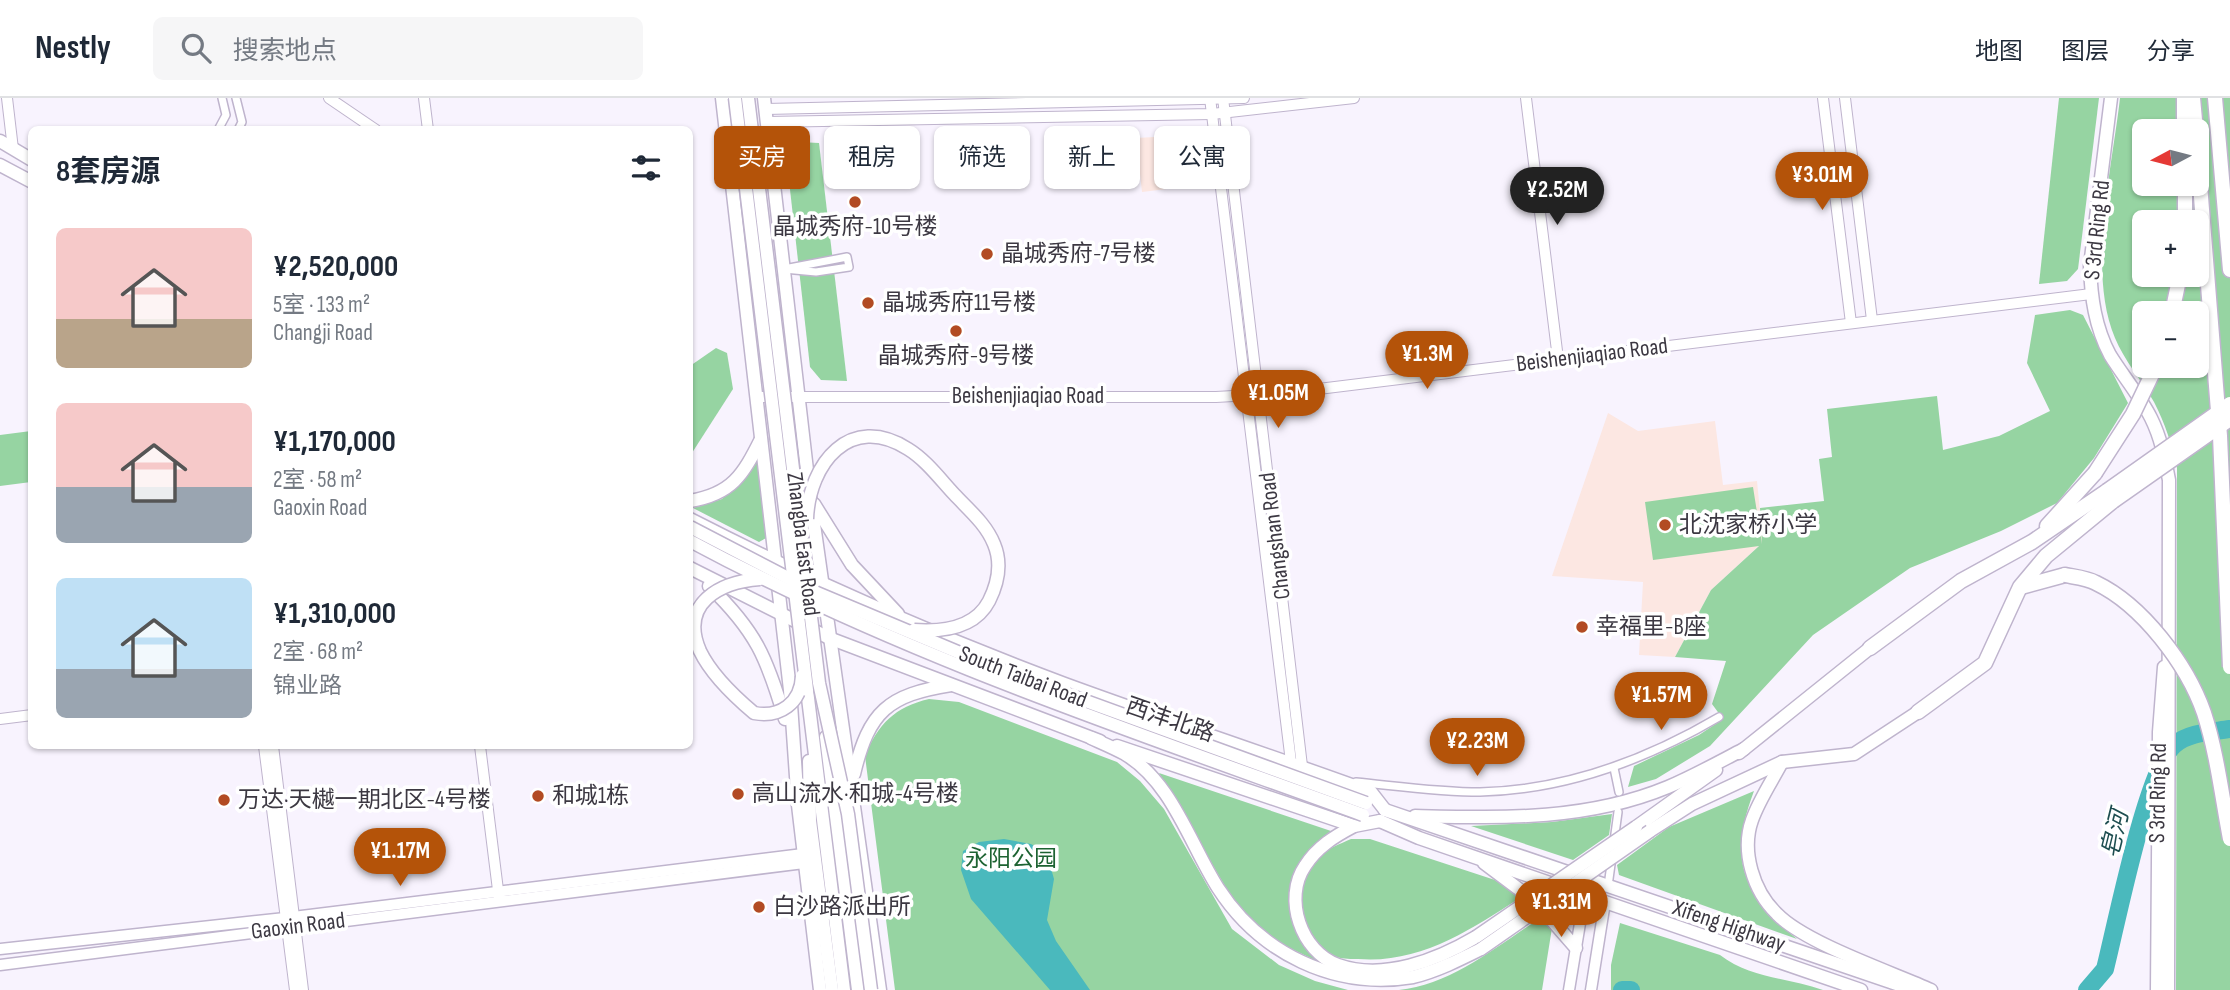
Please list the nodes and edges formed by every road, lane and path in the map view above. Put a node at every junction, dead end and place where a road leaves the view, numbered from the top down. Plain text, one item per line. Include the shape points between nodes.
1 (7, 98) edge
2 (222, 98) edge
3 (236, 98) edge
4 (329, 98) edge
5 (424, 98) edge
6 (722, 98) edge
7 (735, 98) edge
8 (748, 98) edge
9 (1244, 98) edge
10 (1354, 98) edge
11 (1526, 98) edge
12 (1823, 98) edge
13 (1845, 98) edge
14 (2111, 98) edge
15 (2184, 98) edge
16 (2193, 98) edge
17 (2215, 98) edge
18 (1210, 99) edge
19 (1223, 99) edge
20 (766, 110) edge
21 (1225, 113) junction
22 (1212, 114) junction
23 (2185, 119) edge
24 (2195, 119) edge
25 (220, 126) edge
26 (240, 126) edge
27 (370, 126) edge
28 (428, 126) edge
29 (0, 141) edge
30 (13, 149) junction
31 (28, 158) edge
32 (0, 164) edge
33 (28, 181) edge
34 (2201, 196) edge
35 (784, 269) junction
36 (2230, 270) edge
37 (2091, 294) junction
38 (1872, 320) junction
39 (1851, 323) junction
40 (1558, 359) junction
41 (2150, 378) edge
42 (799, 395) junction
43 (1258, 395) junction
44 (1245, 396) junction
45 (757, 397) junction
46 (2230, 404) edge
47 (2230, 419) edge
48 (761, 439) junction
49 (810, 496) junction
50 (2110, 496) junction
51 (693, 501) edge
52 (693, 521) edge
53 (693, 529) edge
54 (2032, 542) junction
55 (693, 543) edge
56 (805, 551) junction
57 (776, 563) junction
58 (693, 570) edge
59 (693, 571) edge
60 (761, 579) junction
61 (822, 585) junction
62 (2020, 587) junction
63 (2168, 596) junction
64 (781, 614) junction
65 (903, 624) junction
66 (829, 638) junction
67 (1870, 648) joint
68 (803, 656) junction
69 (2230, 667) edge
70 (819, 683) junction
71 (953, 685) junction
72 (807, 691) junction
73 (1919, 712) joint
74 (28, 716) edge
75 (1718, 717) dead end
76 (0, 719) edge
77 (1091, 738) junction
78 (264, 749) edge
79 (273, 749) edge
80 (480, 749) edge
81 (1744, 749) junction
82 (794, 752) junction
83 (1782, 762) junction
84 (1296, 764) junction
85 (1614, 768) junction
86 (852, 781) junction
87 (1341, 781) junction
88 (1619, 792) dead end
89 (1365, 809) junction
90 (1618, 812) dead end
91 (1382, 815) junction
92 (1400, 816) junction
93 (1354, 826) junction
94 (2230, 839) edge
95 (1475, 856) junction
96 (804, 858) junction
97 (1608, 887) junction
98 (1585, 894) junction
99 (499, 896) junction
100 (1605, 902) junction
101 (291, 922) junction
102 (1479, 943) junction
103 (1576, 948) junction
104 (0, 949) edge
105 (0, 965) edge
106 (295, 990) edge
107 (303, 990) edge
108 (820, 990) edge
109 (832, 990) edge
110 (845, 990) edge
111 (858, 990) edge
112 (871, 990) edge
113 (880, 990) edge
114 (1569, 990) edge
115 (1591, 990) edge
116 (1861, 990) edge
117 (1914, 990) edge
118 (1931, 990) edge
119 (2157, 990) edge
120 (2168, 990) edge

1 - 30 street
2 - 25 street via 226,115
3 - 26 street
4 - 27 street
5 - 28 street
6 - 45 main road
7 - 68 main road, Zhangba East Road, bridge
8 - 56 main road, Zhangba East Road, bridge
9 - 19 street
10 - 21 street
11 - 40 street
12 - 39 street
13 - 38 street
14 - 37 main road, S 3rd Ring Rd
15 - 23 highway
16 - 24 highway
17 - 36 highway
18 - 19 street
18 - 20 street
18 - 22 street, Changshan Road
19 - 21 street, Changshan Road
20 - 22 street
20 - 35 main road
21 - 22 street
21 - 43 street, Changshan Road
22 - 44 street, Changshan Road
29 - 30 main road
30 - 31 main road
32 - 33 main road
34 - 69 highway, bridge via 2220,436
35 - 35 street via 816,272 849,267 846,257
35 - 42 main road
37 - 38 street, Beishenjiaqiao Road
37 - 63 main road, S 3rd Ring Rd via 2109,353 2151,417 2162,447 2169,480
38 - 39 street, Beishenjiaqiao Road
39 - 40 street, Beishenjiaqiao Road
40 - 43 street, Beishenjiaqiao Road
41 - 54 highway, bridge via 2095,473
42 - 44 street, Beishenjiaqiao Road
42 - 45 street, Beishenjiaqiao Road
42 - 49 main road
43 - 44 street, Beishenjiaqiao Road
43 - 84 street, Changshan Road
44 - 84 street, Changshan Road
45 - 48 main road
46 - 50 highway, bridge
47 - 50 highway, bridge
48 - 51 main road via 745,472 712,498
48 - 57 main road
49 - 61 main road
49 - 65 main road via 852,565
50 - 54 highway
50 - 62 highway via 2046,555
52 - 57 main road
53 - 65 main road, South Taibai Road, bridge via 817,593
54 - 67 highway via 1961,581
55 - 60 main road, South Taibai Road, bridge
56 - 65 main road, bridge via 807,505 816,472 828,456 858,439 873,438 889,440 918,457 984,526 999,564 991,598 970,621 932,631
56 - 70 main road, Zhangba East Road, bridge
57 - 61 main road, 西沣北路
57 - 64 main road
58 - 64 main road
59 - 82 main road via 751,630 771,672
60 - 68 main road, bridge via 737,581 704,600 696,619 700,651 740,701 754,713 767,715 788,707 796,697 802,683
60 - 89 main road, South Taibai Road, bridge via 982,677
61 - 65 main road, 西沣北路
61 - 66 main road
62 - 73 highway via 1985,663
62 - 94 highway, bridge via 2065,575 2093,581 2141,615 2182,670 2203,711
63 - 119 main road, S 3rd Ring Rd via 2159,732
63 - 120 main road, S 3rd Ring Rd, bridge
64 - 66 main road, 西沣北路
64 - 82 main road
65 - 84 main road, 西沣北路
65 - 89 main road, South Taibai Road, bridge via 1003,671
66 - 71 main road, 西沣北路
66 - 86 main road
67 - 81 main road
68 - 72 main road, Zhangba East Road, bridge
70 - 111 main road, Zhangba East Road, bridge
70 - 112 main road, bridge via 848,814
71 - 77 main road, 西沣北路
71 - 86 main road via 901,697 885,707 862,741
72 - 109 main road via 810,821
72 - 110 main road, Zhangba East Road
73 - 83 main road via 1854,754
74 - 76 street
75 - 85 street
77 - 93 main road, 西沣北路
77 - 102 main road via 1126,755 1158,786 1238,916 1280,954 1320,972 1386,980 1445,967
78 - 101 street
79 - 101 street
80 - 99 street
81 - 92 main road via 1667,787 1598,808 1506,819
81 - 102 main road, bridge
82 - 96 main road
83 - 102 main road, bridge via 1692,804
83 - 118 main road via 1752,820 1748,845 1761,894 1777,915 1810,936
84 - 87 main road, 西沣北路
85 - 87 street via 1515,790 1440,791
85 - 88 street
86 - 113 main road
87 - 91 main road, 西沣北路 via 1371,792
89 - 91 main road
90 - 97 street
91 - 92 main road, Xifeng Highway
91 - 93 main road, 西沣北路
91 - 95 main road, Xifeng Highway
92 - 97 main road, Xifeng Highway
93 - 102 main road via 1316,852 1303,868 1296,891 1301,927 1321,956 1339,965 1392,968
95 - 98 main road, Xifeng Highway
95 - 103 main road via 1536,902
96 - 99 main road, Gaoxin Road
96 - 108 main road
97 - 117 main road, Xifeng Highway
98 - 100 main road, Xifeng Highway
98 - 103 main road
99 - 101 main road, Gaoxin Road
100 - 115 main road
100 - 116 main road, Xifeng Highway
101 - 104 main road, Gaoxin Road
101 - 105 main road, Gaoxin Road
101 - 106 street
101 - 107 street
103 - 114 main road

